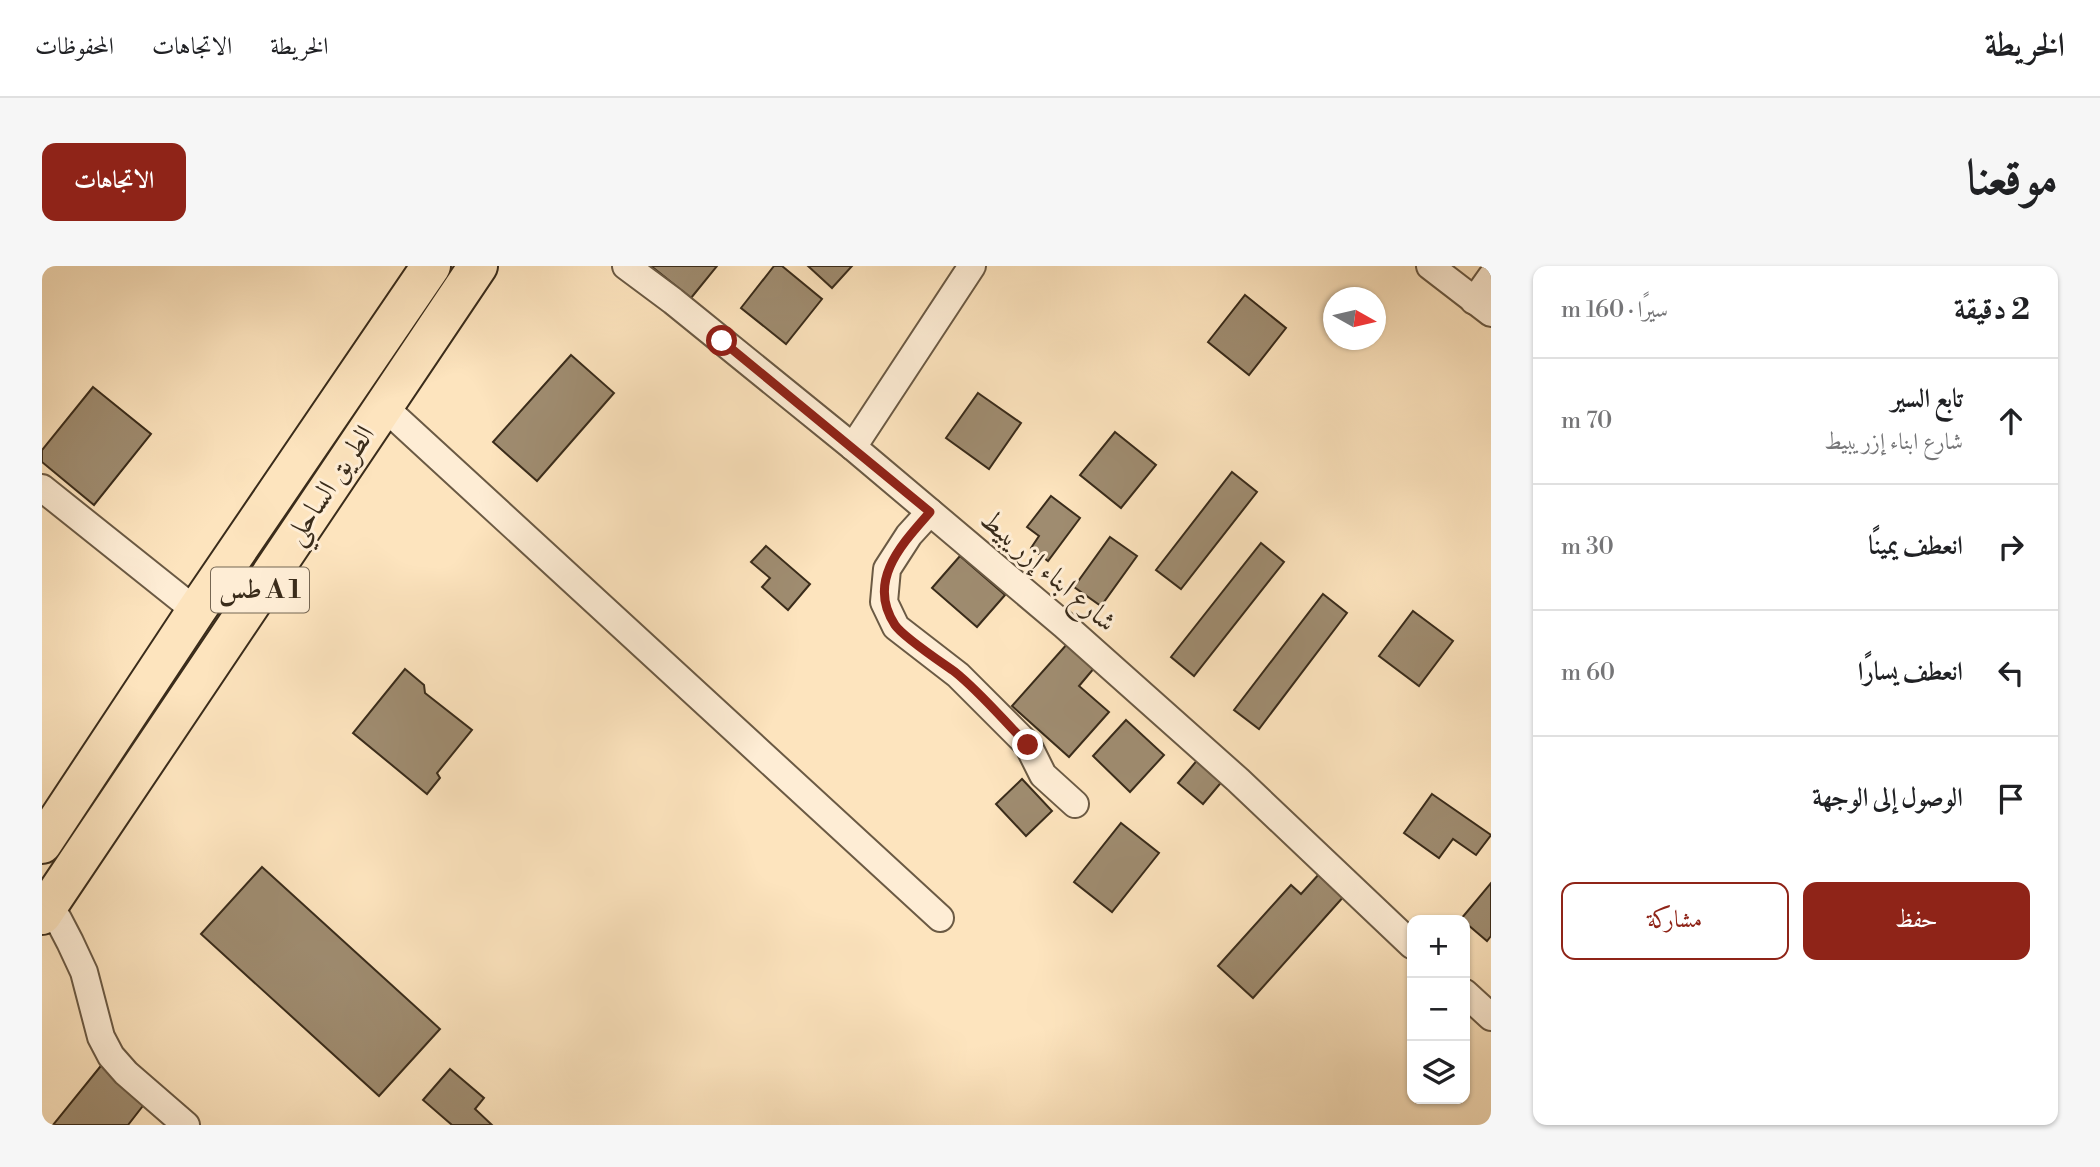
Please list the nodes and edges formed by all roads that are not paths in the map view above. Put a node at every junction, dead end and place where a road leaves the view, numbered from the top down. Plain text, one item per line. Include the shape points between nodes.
1 (431, 266) edge
2 (478, 266) edge
3 (626, 266) edge
4 (972, 266) edge
5 (1430, 266) edge
6 (1491, 277) edge
7 (1482, 307) edge
8 (383, 406) junction
9 (853, 447) junction
10 (42, 488) edge
11 (930, 512) junction
12 (197, 611) junction
13 (1075, 804) dead end
14 (42, 845) edge
15 (44, 908) edge
16 (940, 918) dead end
17 (1407, 940) edge
18 (1470, 998) edge
19 (1491, 1017) edge
20 (186, 1125) edge

1 - 12 highway, الطريق الساحلي / طس A 1
2 - 8 highway, الطريق الساحلي / طس A 1
3 - 9 street, شارع ابناء إزريبيط
4 - 9 street
5 - 7 street
6 - 7 street
8 - 15 highway, الطريق الساحلي / طس A 1
8 - 16 street
9 - 11 street, شارع ابناء إزريبيط
10 - 12 street
11 - 13 street via 887,569 884,602 896,627 958,675 1028,745 1043,775
11 - 17 street, شارع ابناء إزريبيط via 1217,762
12 - 14 highway, الطريق الساحلي / طس A 1
15 - 20 street via 58,919 84,972 101,1037 111,1056
18 - 19 street

